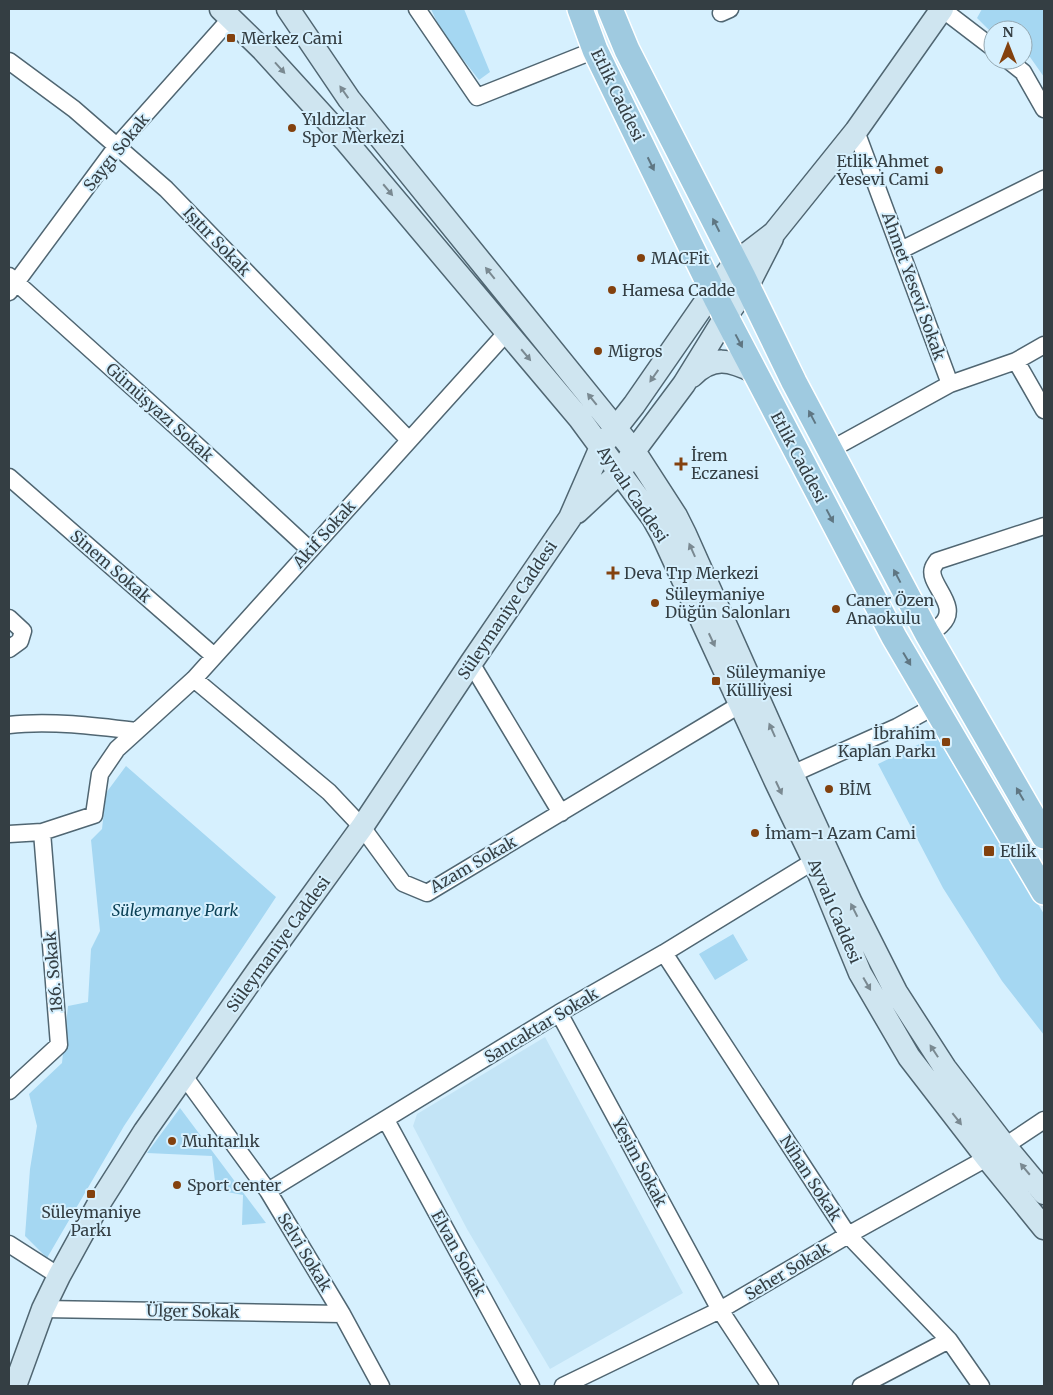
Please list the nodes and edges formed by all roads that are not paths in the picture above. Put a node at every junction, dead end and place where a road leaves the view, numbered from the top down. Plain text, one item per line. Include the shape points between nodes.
1 (288, 9) edge
2 (417, 9) edge
3 (580, 9) edge
4 (610, 9) edge
5 (942, 9) edge
6 (226, 14) edge
7 (983, 40) edge
8 (596, 50) junction
9 (9, 61) edge
10 (1020, 70) edge
11 (1044, 109) edge
12 (856, 131) junction
13 (118, 146) junction
14 (1044, 179) edge
15 (774, 233) junction
16 (902, 250) junction
17 (735, 262) junction
18 (11, 284) edge
19 (747, 287) junction
20 (713, 291) junction
21 (726, 316) junction
22 (507, 332) junction
23 (1044, 345) edge
24 (1016, 361) junction
25 (755, 372) junction
26 (684, 384) junction
27 (950, 384) junction
28 (1044, 410) edge
29 (616, 429) junction
30 (409, 440) junction
31 (601, 447) junction
32 (830, 450) junction
33 (634, 451) junction
34 (620, 472) junction
35 (9, 477) edge
36 (570, 518) junction
37 (1044, 526) edge
38 (310, 550) junction
39 (9, 618) edge
40 (927, 633) junction
41 (9, 649) edge
42 (214, 656) junction
43 (471, 663) junction
44 (194, 679) junction
45 (741, 704) junction
46 (935, 706) junction
47 (9, 725) edge
48 (136, 732) junction
49 (792, 774) junction
50 (561, 813) junction
51 (362, 827) junction
52 (42, 832) junction
53 (9, 834) edge
54 (1044, 836) edge
55 (814, 861) junction
56 (1044, 892) edge
57 (664, 953) junction
58 (559, 1013) junction
59 (184, 1076) junction
60 (9, 1091) edge
61 (386, 1120) junction
62 (1044, 1120) edge
63 (996, 1152) junction
64 (268, 1191) junction
65 (1044, 1193) edge
66 (1044, 1228) edge
67 (848, 1235) junction
68 (9, 1244) edge
69 (59, 1276) junction
70 (43, 1309) junction
71 (720, 1310) junction
72 (342, 1314) junction
73 (949, 1340) junction
74 (13, 1373) edge
75 (381, 1386) edge
76 (531, 1386) edge
77 (564, 1386) edge
78 (770, 1386) edge
79 (862, 1386) edge
80 (981, 1386) edge

29 -> 1 main road, Ayvalı Caddesi via 349,99
2 - 8 street via 477,97
3 - 8 main road, Etlik Caddesi
17 -> 4 main road, Etlik Caddesi via 627,50
5 - 7 street
5 - 12 main road, Süleymaniye Caddesi
6 - 13 street, Saygı Sokak
6 -> 22 main road, Ayvalı Caddesi via 345,140
8 -> 20 main road, Etlik Caddesi
9 - 13 street, Işıtır Sokak
10 - 11 street
12 - 15 main road, Süleymaniye Caddesi
12 - 16 street, Ahmet Yesevi Sokak
13 - 18 street, Saygı Sokak
13 - 30 street, Işıtır Sokak via 166,189
14 - 16 street
15 - 17 main road, Süleymaniye Caddesi
15 - 19 main road, Süleymaniye Caddesi
16 - 27 street, Ahmet Yesevi Sokak
17 - 19 main road, Etlik Caddesi
17 - 20 main road, Süleymaniye Caddesi
18 - 38 street, Gümüşyazı Sokak via 190,439
19 - 21 main road, Süleymaniye Caddesi
32 -> 19 main road, Etlik Caddesi
20 - 21 main road, Etlik Caddesi
20 -> 29 main road, Süleymaniye Caddesi
21 -> 25 main road, Etlik Caddesi
21 - 26 main road, Süleymaniye Caddesi
22 - 30 street, Akif Sokak
22 -> 31 main road, Ayvalı Caddesi
23 - 24 street
24 - 27 street
24 - 28 street
25 - 26 main road, Süleymaniye Caddesi via 717,361 696,372
25 -> 46 main road, Etlik Caddesi via 894,637
26 - 33 main road, Süleymaniye Caddesi
27 - 32 street
29 - 31 main road, Süleymaniye Caddesi
29 - 33 main road, Ayvalı Caddesi
30 - 38 street, Akif Sokak
31 - 34 main road, Ayvalı Caddesi
31 - 36 main road, Süleymaniye Caddesi
40 -> 32 main road, Etlik Caddesi
33 - 34 main road, Süleymaniye Caddesi
49 -> 33 main road, Ayvalı Caddesi via 685,534
34 - 36 main road, Süleymaniye Caddesi
34 -> 45 main road, Ayvalı Caddesi via 662,534
35 - 42 street, Sinem Sokak
36 - 43 main road, Süleymaniye Caddesi
37 - 40 street via 937,561 932,568 933,578 947,603 947,617 940,626
38 - 42 street, Akif Sokak
39 - 41 street via 22,631 20,641
54 -> 40 main road, Etlik Caddesi
42 - 44 street, Akif Sokak
43 - 50 street
43 - 51 main road, Süleymaniye Caddesi
44 - 48 street, Akif Sokak
44 - 51 street, Azam Sokak via 329,792
45 - 50 street, Azam Sokak
45 -> 55 main road, Ayvalı Caddesi
46 - 49 street via 897,728
46 - 56 main road, Etlik Caddesi
47 - 48 street via 102,727
48 - 52 street, Akif Sokak via 118,749 100,774 94,815
63 -> 49 main road, Ayvalı Caddesi via 896,992 850,903
50 - 51 street, Azam Sokak via 427,893 403,883
51 - 59 main road, Süleymaniye Caddesi
52 - 53 street
52 - 60 street, 186. Sokak via 59,1045
55 - 57 street, Sancaktar Sokak
55 -> 63 main road, Ayvalı Caddesi via 860,973 909,1057
57 - 58 street, Sancaktar Sokak
57 - 67 street, Nihan Sokak
58 - 61 street, Sancaktar Sokak
58 - 71 street, Yeşim Sokak
59 - 64 street, Selvi Sokak
59 - 69 main road, Süleymaniye Caddesi via 98,1206
61 - 64 street, Sancaktar Sokak
61 - 76 street, Elvan Sokak
62 - 63 street, Seher Sokak
65 -> 63 main road, Ayvalı Caddesi
63 - 66 main road, Ayvalı Caddesi
63 - 67 street, Seher Sokak
64 - 72 street, Selvi Sokak
67 - 71 street, Seher Sokak
67 - 73 street, Nihan Sokak
68 - 69 street
69 - 70 main road, Süleymaniye Caddesi
70 - 72 street, Ülger Sokak
70 - 74 main road, Süleymaniye Caddesi
71 - 77 street, Seher Sokak
71 - 78 street, Yeşim Sokak
72 - 75 street, Selvi Sokak
73 - 79 street
73 - 80 street, Nihan Sokak

